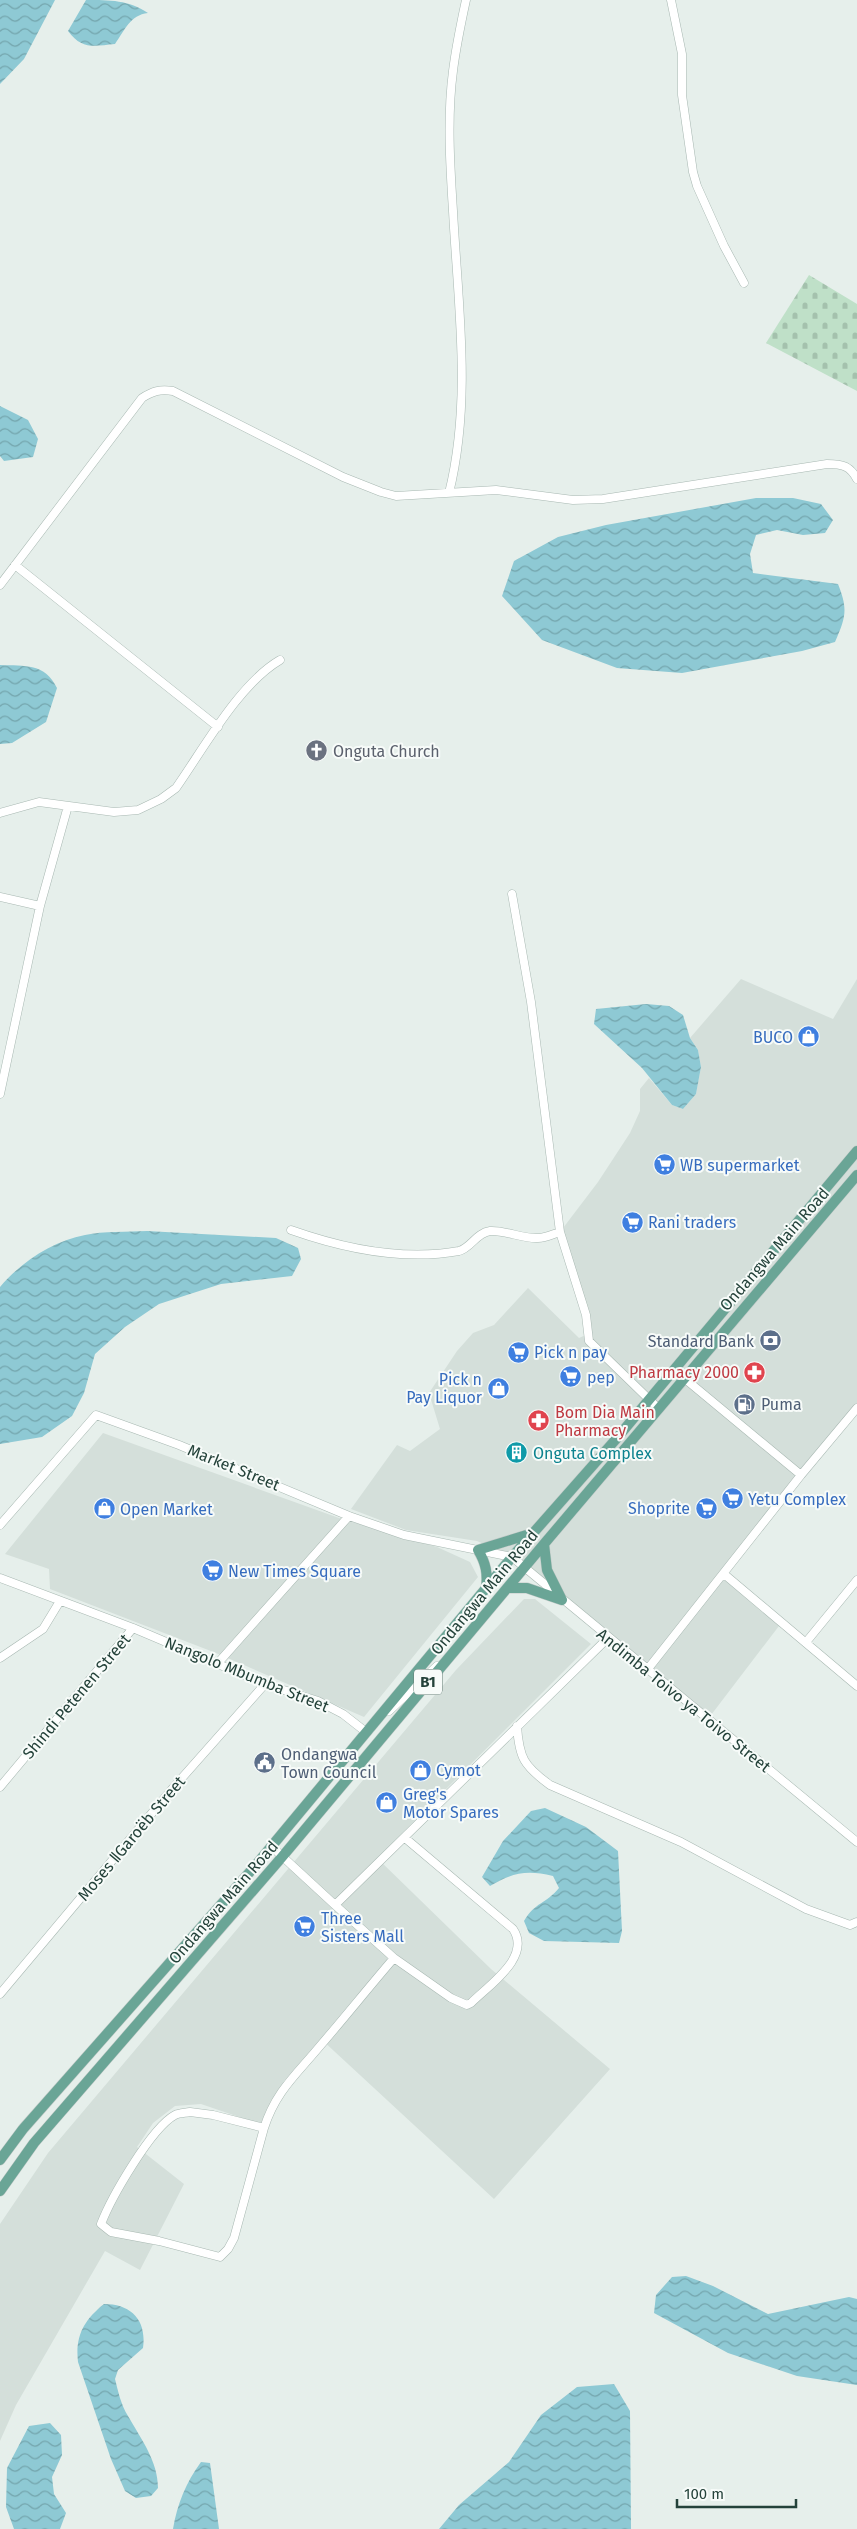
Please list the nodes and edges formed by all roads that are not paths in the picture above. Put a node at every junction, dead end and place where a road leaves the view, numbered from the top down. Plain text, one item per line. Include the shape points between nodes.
1 (466, 0) edge
2 (671, 0) edge
3 (744, 283) dead end
4 (857, 479) edge
5 (449, 493) junction
6 (15, 565) junction
7 (0, 585) edge
8 (280, 660) dead end
9 (218, 726) junction
10 (68, 806) junction
11 (0, 813) edge
12 (512, 894) dead end
13 (0, 897) edge
14 (40, 906) junction
15 (0, 1094) edge
16 (857, 1150) edge
17 (857, 1175) edge
18 (290, 1230) dead end
19 (560, 1232) junction
20 (743, 1285) junction
21 (754, 1294) junction
22 (684, 1378) junction
23 (649, 1399) junction
24 (658, 1408) junction
25 (857, 1408) edge
26 (801, 1474) junction
27 (349, 1516) junction
28 (0, 1525) edge
29 (534, 1533) junction
30 (544, 1544) junction
31 (478, 1550) junction
32 (512, 1557) junction
33 (524, 1568) junction
34 (724, 1574) junction
35 (0, 1578) edge
36 (857, 1580) edge
37 (507, 1588) junction
38 (486, 1589) junction
39 (562, 1600) junction
40 (60, 1601) junction
41 (133, 1628) junction
42 (608, 1638) junction
43 (807, 1641) junction
44 (462, 1642) junction
45 (0, 1658) edge
46 (218, 1663) junction
47 (647, 1670) junction
48 (265, 1684) junction
49 (857, 1686) edge
50 (517, 1726) junction
51 (366, 1732) junction
52 (0, 1787) edge
53 (405, 1838) junction
54 (857, 1842) edge
55 (272, 1846) junction
56 (282, 1857) junction
57 (335, 1905) junction
58 (857, 1922) edge
59 (394, 1958) junction
60 (0, 1994) edge
61 (264, 2128) junction
62 (0, 2160) edge
63 (0, 2191) edge

1 - 5 street via 453,70 451,101 463,396 462,426
2 - 3 street via 682,54 682,95 693,172 724,246
4 - 5 street via 851,468 828,464 603,499 573,500 496,490
5 - 6 street via 396,496 381,492 343,477 173,391 162,389 142,398
6 - 7 street
6 - 9 street
8 - 9 street via 259,675
9 - 10 street via 176,788 161,799 138,810 114,812
10 - 11 street via 38,802
10 - 14 street
12 - 19 street via 531,1002
13 - 14 street
14 - 15 street
16 - 20 main road, Ondangwa Main Road / B1
17 - 21 main road, Ondangwa Main Road / B1
18 - 19 street via 345,1246 412,1254 445,1254 463,1250 482,1233 497,1231 540,1238
19 - 23 street via 586,1315 589,1340
20 - 21 main road
20 - 23 main road, Ondangwa Main Road / B1
21 - 22 main road, Ondangwa Main Road / B1
22 - 24 main road, Ondangwa Main Road / B1
22 - 26 street
23 - 24 street
23 - 29 main road, Ondangwa Main Road / B1
24 - 30 main road, Ondangwa Main Road / B1
25 - 26 street
26 - 34 street
27 - 28 street, Market Street via 179,1445 96,1415
27 - 31 street, Market Street via 404,1535
27 - 46 street
29 - 31 main road
29 - 32 main road, Ondangwa Main Road / B1
30 - 33 main road, Ondangwa Main Road / B1
30 - 39 main road via 546,1570
31 - 32 street, Market Street
31 - 38 main road via 488,1577
32 - 33 street, Andimba Toivo ya Toivo Street
32 - 38 main road, Ondangwa Main Road / B1
33 - 37 main road, Ondangwa Main Road / B1
33 - 39 street, Andimba Toivo ya Toivo Street
34 - 43 street
34 - 47 street
35 - 40 street, Nangolo Mbumba Street
36 - 43 street
37 - 39 main road via 527,1588
37 - 44 main road, Ondangwa Main Road / B1
38 - 51 main road, Ondangwa Main Road / B1
39 - 42 street, Andimba Toivo ya Toivo Street
40 - 41 street, Nangolo Mbumba Street
40 - 45 street via 43,1629
41 - 46 street, Nangolo Mbumba Street
41 - 52 street, Shindi Petenen Street
42 - 47 street, Andimba Toivo ya Toivo Street
42 - 50 street
43 - 49 street
44 - 51 street
44 - 56 main road, Ondangwa Main Road / B1
46 - 48 street, Nangolo Mbumba Street
47 - 54 street, Andimba Toivo ya Toivo Street
48 - 51 street, Nangolo Mbumba Street via 318,1700 344,1714
48 - 60 street, Moses ǁGaroëb Street
50 - 53 street
50 - 58 street via 522,1757 531,1771 550,1785 681,1842 806,1909 850,1925
51 - 55 main road, Ondangwa Main Road / B1
53 - 57 street
53 - 59 street via 513,1929 520,1946 511,1963 467,2005 451,1998
55 - 56 street
55 - 62 main road, Ondangwa Main Road / B1 via 23,2129
56 - 57 street
56 - 63 main road, Ondangwa Main Road / B1 via 34,2143
57 - 59 street
59 - 61 street via 291,2076 270,2111
61 - 61 street via 234,2238 220,2257 111,2232 101,2224 109,2203 159,2128 176,2114 213,2115

